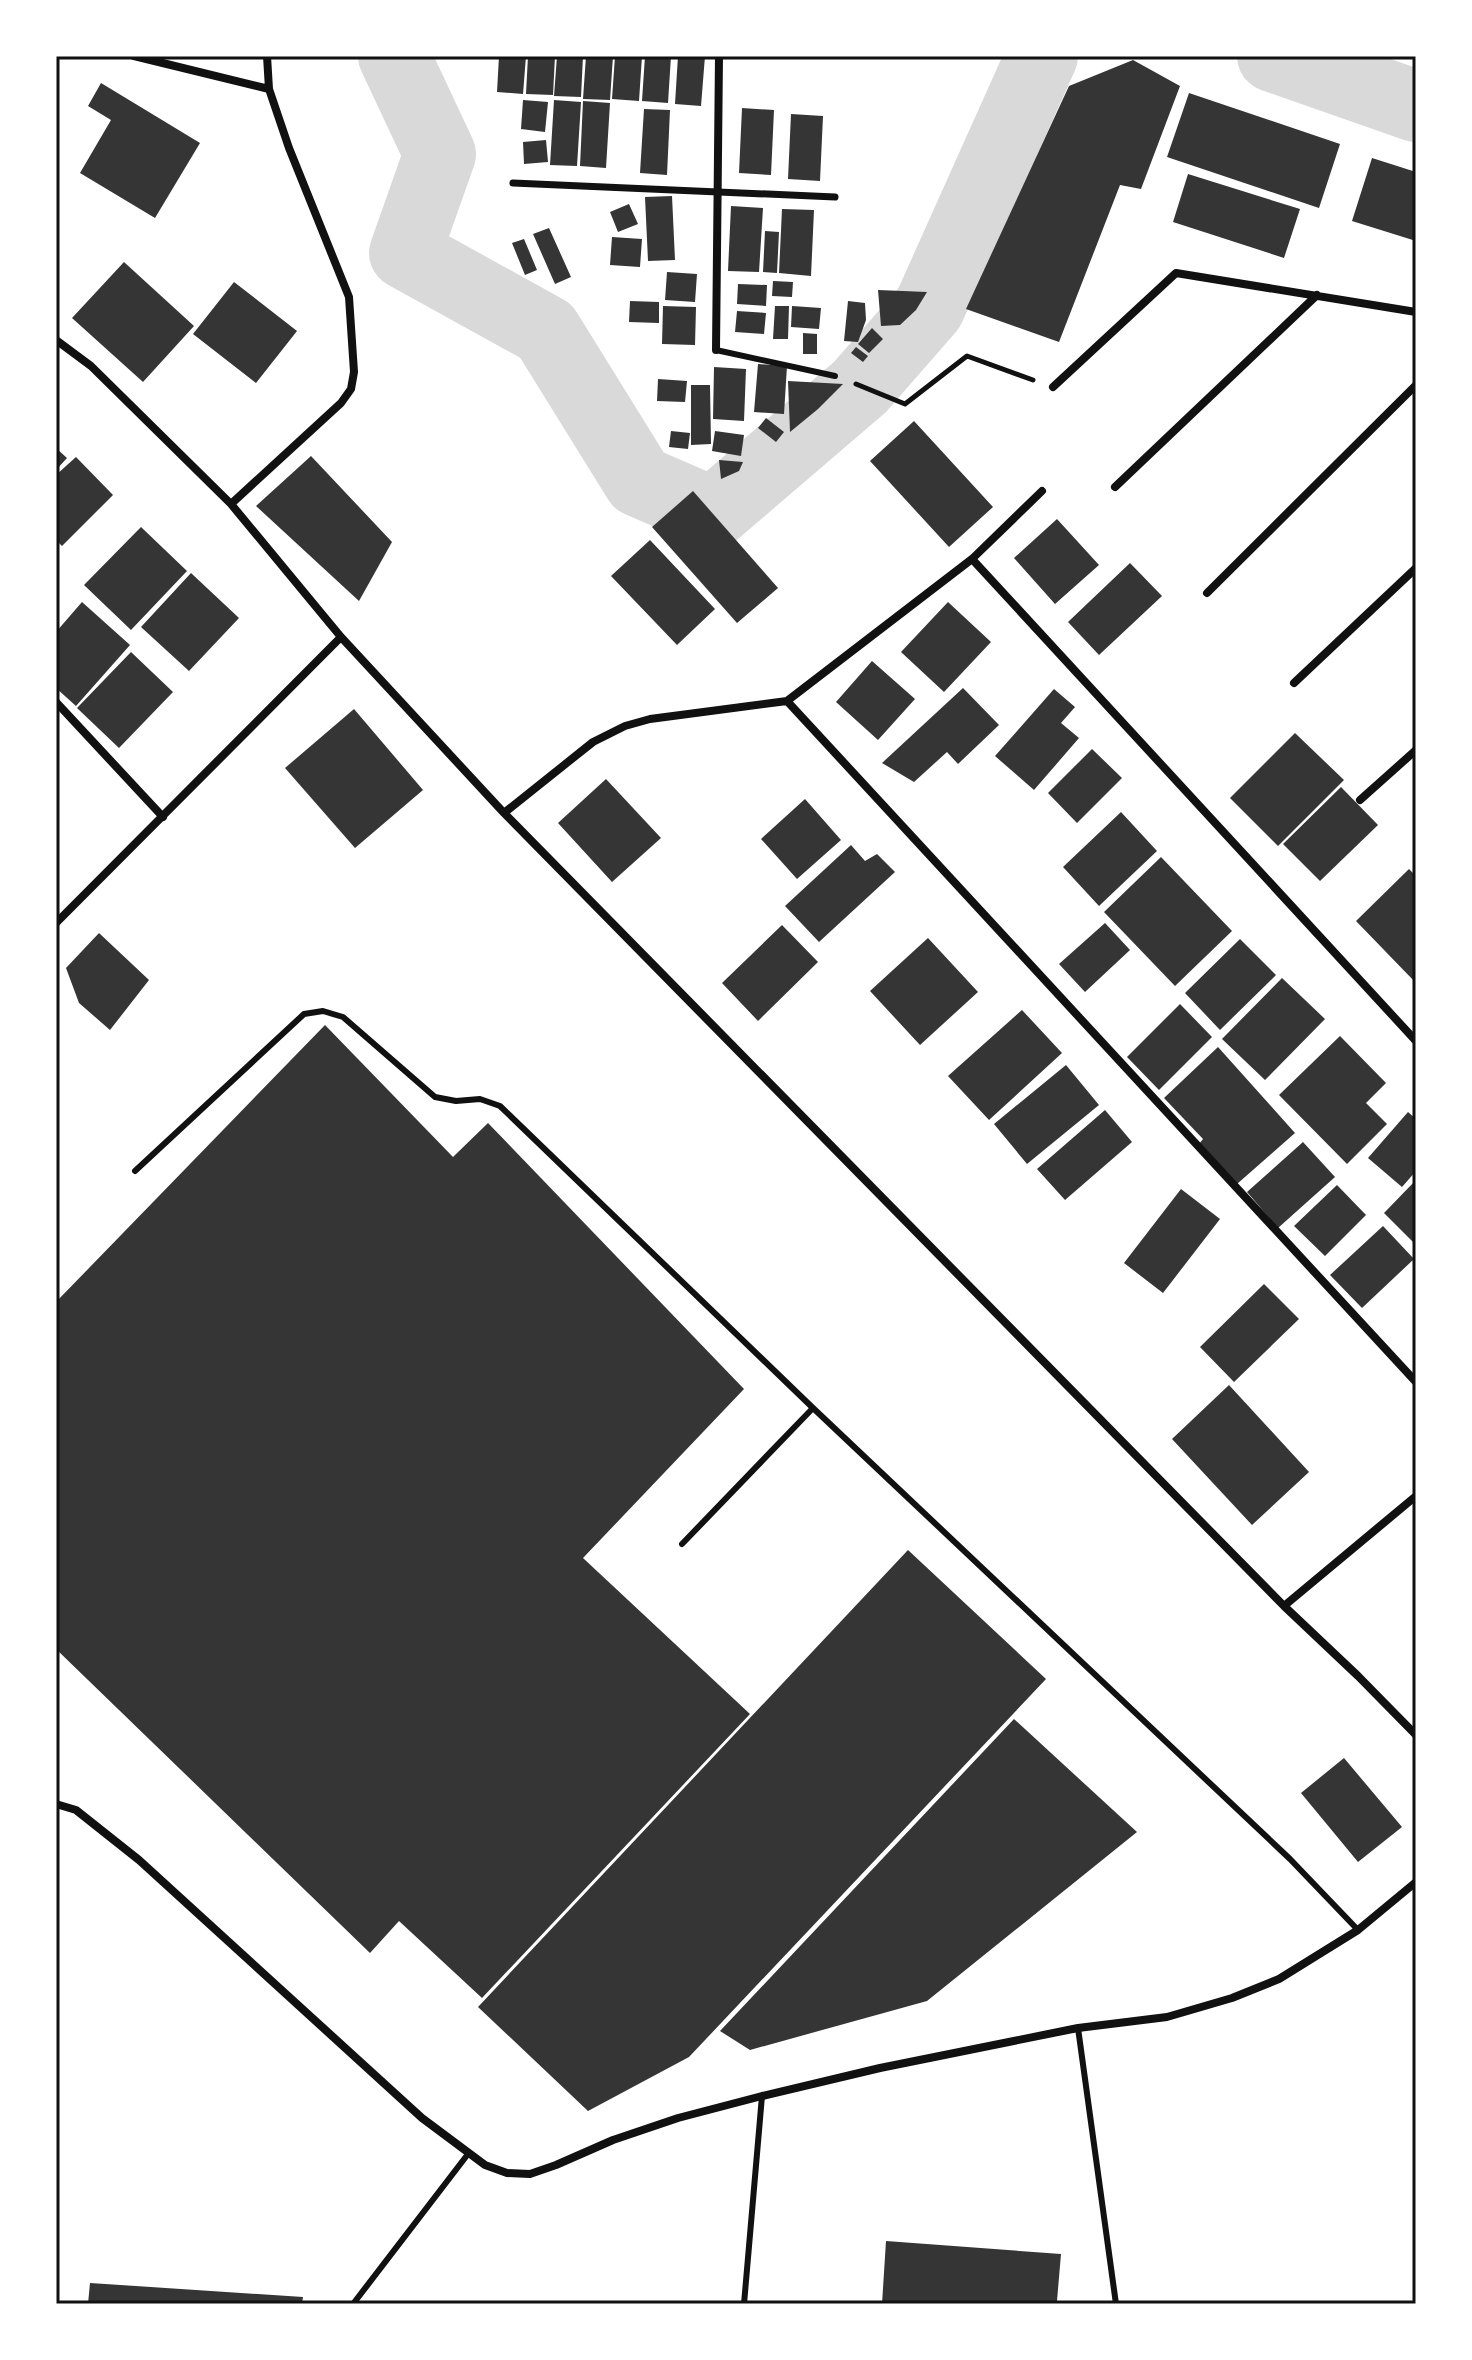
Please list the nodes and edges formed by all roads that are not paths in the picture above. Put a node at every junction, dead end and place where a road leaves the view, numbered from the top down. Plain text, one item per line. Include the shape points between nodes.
1 (134, 56) edge
2 (267, 56) edge
3 (719, 56) edge
4 (269, 89) junction
5 (513, 183) dead end
6 (717, 193) junction
7 (835, 197) dead end
8 (1317, 295) junction
9 (1416, 312) edge
10 (56, 340) edge
11 (716, 350) joint
12 (835, 376) road end
13 (1416, 385) edge
14 (1053, 387) road end
15 (1115, 487) dead end
16 (1042, 491) dead end
17 (231, 504) junction
18 (972, 559) junction
19 (1416, 568) edge
20 (1207, 593) dead end
21 (341, 637) junction
22 (1294, 683) dead end
23 (787, 701) junction
24 (56, 702) edge
25 (1416, 750) edge
26 (1360, 800) dead end
27 (504, 813) junction
28 (163, 817) junction
29 (56, 923) edge
30 (1416, 1041) edge
31 (135, 1171) dead end
32 (1416, 1382) edge
33 (813, 1408) junction
34 (1416, 1496) edge
35 (682, 1544) dead end
36 (1284, 1606) junction
37 (1416, 1735) edge
38 (56, 1804) edge
39 (1416, 1882) edge
40 (1358, 1930) junction
41 (1078, 2028) junction
42 (762, 2096) junction
43 (468, 2154) junction
44 (353, 2304) edge
45 (744, 2304) edge
46 (1116, 2304) edge

1 - 4 street
2 - 4 street
3 - 6 street
4 - 17 street via 349,297 354,372 341,403
5 - 6 street
6 - 7 street
6 - 11 street
8 - 9 street
8 - 14 street via 1176,273
8 - 15 street
10 - 17 street via 91,366
11 - 12 lane
13 - 20 street
16 - 18 street
17 - 21 street
18 - 23 street
18 - 30 street
19 - 22 street
21 - 27 street
21 - 28 street
23 - 27 street via 625,726 593,742
23 - 32 street
24 - 28 street
25 - 26 street
27 - 36 street
28 - 29 street
31 - 33 lane via 304,1014 323,1011 343,1017 435,1097 480,1099 500,1106
33 - 35 lane
33 - 40 lane via 1290,1859
34 - 36 street
36 - 37 street
38 - 43 street via 76,1810 139,1860
39 - 40 street
40 - 41 street via 1279,1979 1232,1998 1167,2017
41 - 42 street
41 - 46 lane
42 - 43 street via 652,2126 530,2174 507,2173
42 - 45 lane
43 - 44 lane

